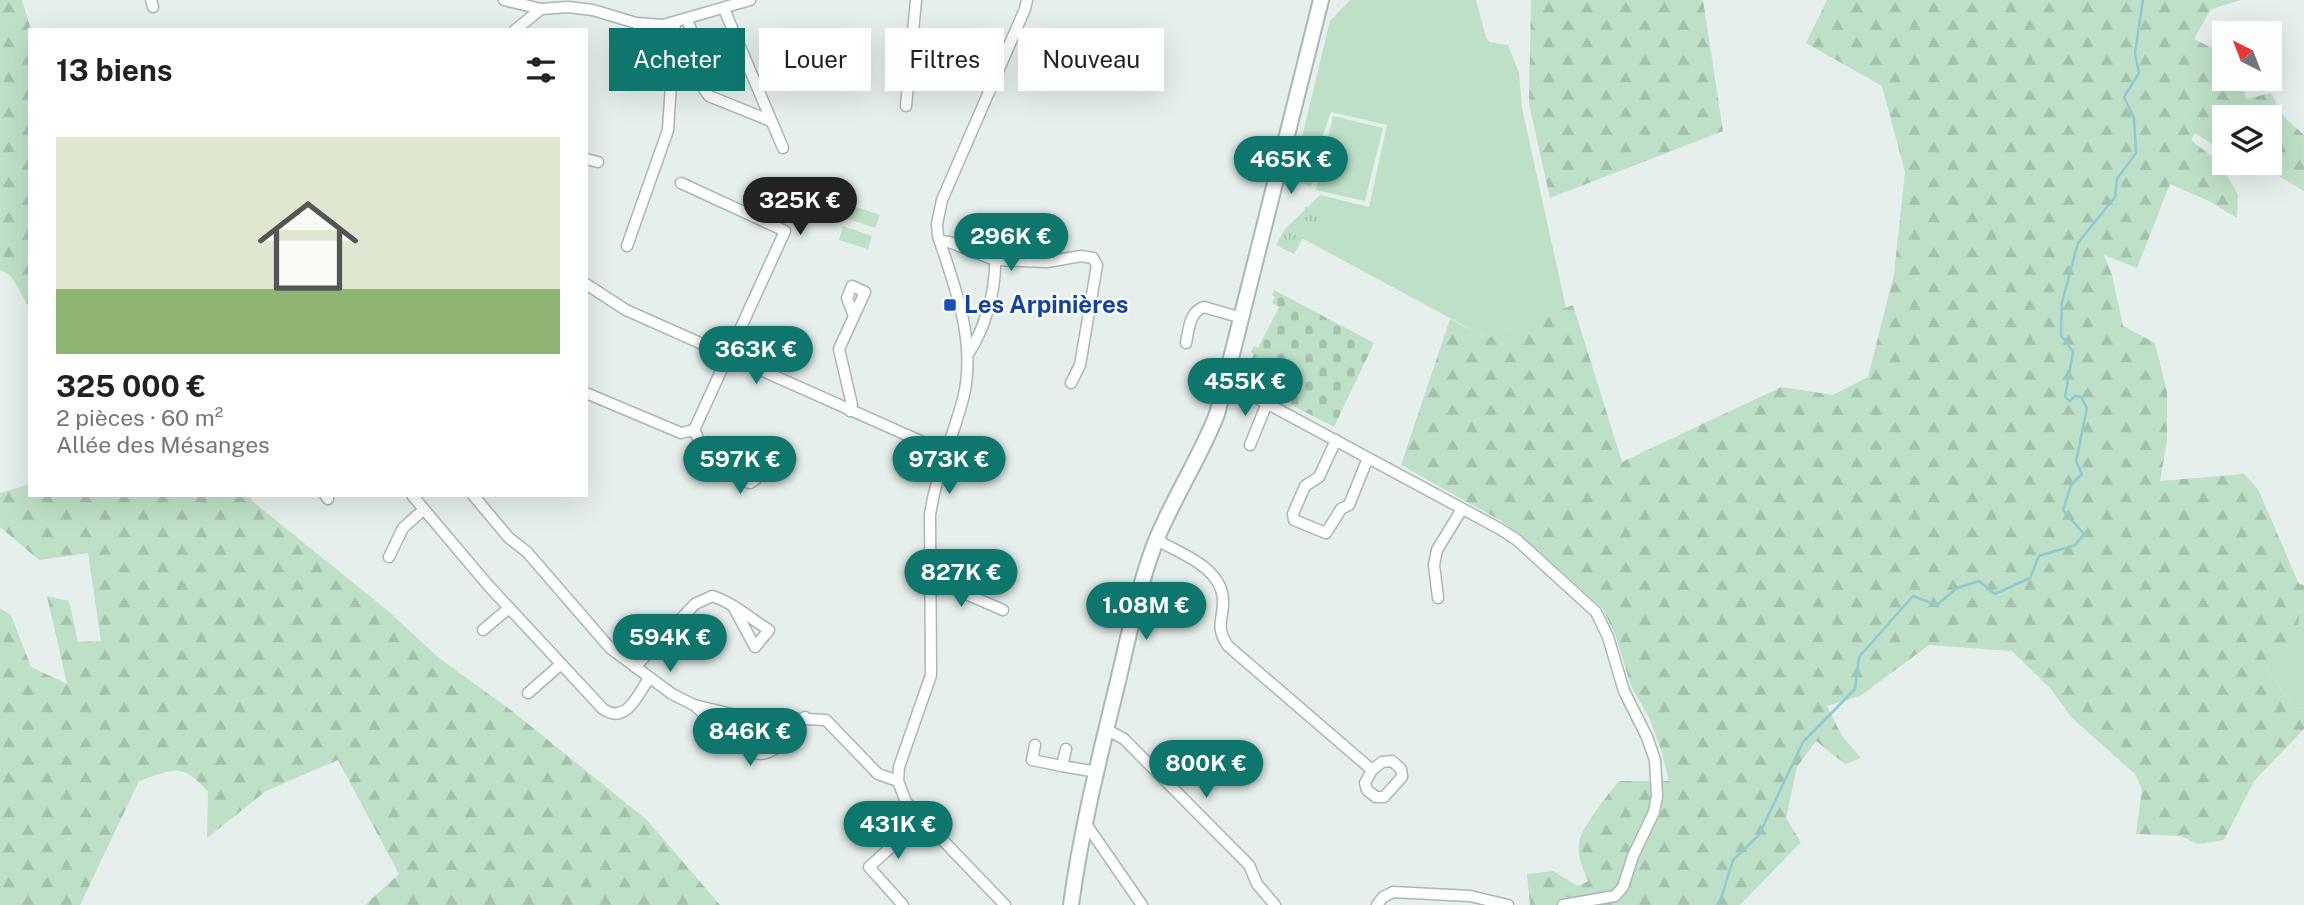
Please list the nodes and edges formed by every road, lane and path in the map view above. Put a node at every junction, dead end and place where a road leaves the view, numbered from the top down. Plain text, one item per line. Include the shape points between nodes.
1 (504, 0) edge
2 (750, 0) edge
3 (916, 0) edge
4 (1027, 0) edge
5 (1321, 0) edge
6 (541, 9) junction
7 (724, 9) junction
8 (687, 20) junction
9 (675, 23) junction
10 (517, 28) edge
11 (906, 106) dead end
12 (771, 121) junction
13 (783, 148) dead end
14 (588, 160) edge
15 (598, 162) dead end
16 (681, 183) dead end
17 (940, 241) junction
18 (627, 246) dead end
19 (995, 260) junction
20 (588, 285) edge
21 (854, 316) dead end
22 (1242, 318) junction
23 (1186, 343) dead end
24 (968, 355) junction
25 (728, 357) junction
26 (1071, 383) dead end
27 (1226, 384) junction
28 (588, 394) edge
29 (1267, 404) junction
30 (850, 411) junction
31 (694, 430) junction
32 (1336, 440) junction
33 (1250, 445) dead end
34 (945, 452) junction
35 (1368, 458) junction
36 (738, 463) dead end
37 (413, 497) edge
38 (475, 497) edge
39 (1462, 509) junction
40 (423, 510) junction
41 (1157, 540) junction
42 (389, 557) dead end
43 (931, 579) junction
44 (1438, 598) dead end
45 (509, 608) junction
46 (734, 608) dead end
47 (1003, 610) dead end
48 (483, 630) dead end
49 (560, 665) junction
50 (635, 667) junction
51 (649, 678) junction
52 (528, 693) dead end
53 (694, 705) junction
54 (740, 716) junction
55 (805, 717) junction
56 (1106, 729) junction
57 (734, 738) junction
58 (1035, 745) dead end
59 (1066, 748) dead end
60 (1062, 766) junction
61 (1372, 770) dead end
62 (1097, 772) junction
63 (898, 781) junction
64 (922, 819) junction
65 (1086, 824) junction
66 (903, 905) edge
67 (1005, 905) edge
68 (1071, 905) edge
69 (1142, 905) edge
70 (1275, 905) edge
71 (1377, 905) edge
72 (1508, 905) edge
73 (1563, 905) edge

1 - 6 street
2 - 7 street
3 - 11 street
4 - 17 street via 942,200 937,224
5 - 22 street
6 - 9 street via 568,7 636,23
6 - 10 street
7 - 8 street
7 - 12 street
8 - 9 street
8 - 12 street via 706,65 704,89 709,96
9 - 18 street via 668,130
12 - 13 street
14 - 15 street
16 - 25 street via 785,231
17 - 19 street
17 - 24 street
19 - 24 street via 981,328
19 - 26 street via 1093,258 1097,265 1080,365
20 - 25 street via 626,310
21 - 30 street via 839,349
22 - 23 street via 1198,309
22 - 27 street
24 - 34 street via 963,397
25 - 30 street
25 - 31 street
27 - 29 street
27 - 41 street via 1206,442
28 - 31 street via 681,433
29 - 32 street
29 - 33 street
30 - 34 street
31 - 36 street via 700,442
32 - 35 street
32 - 35 street via 1319,477 1305,486 1294,520 1326,533 1340,509 1349,505
34 - 43 street via 930,515
35 - 39 street
37 - 40 street
38 - 50 street via 610,648
39 - 44 street via 1437,550
39 - 73 street via 1517,540 1597,612 1624,691 1655,760 1654,812 1623,887 1615,896
40 - 42 street via 403,528
40 - 45 street
41 - 56 street
41 - 61 street via 1212,573 1219,583 1223,600 1220,635 1228,646
43 - 47 street
43 - 63 street via 931,675
45 - 48 street
45 - 49 street
46 - 50 street via 717,598 695,604
49 - 51 street via 610,714 628,710
49 - 52 street
50 - 51 street
51 - 53 street
53 - 54 street
53 - 57 street
54 - 55 street
54 - 57 street
55 - 57 street via 767,754 754,753
55 - 63 street via 826,720 878,774
56 - 62 street
56 - 70 street via 1124,739 1249,865 1256,884
58 - 60 street via 1032,760
59 - 60 street
60 - 62 street
62 - 65 street
63 - 64 street via 906,802
64 - 66 street via 869,867
64 - 67 street
65 - 68 street
65 - 69 street
71 - 72 street via 1393,892 1470,896

